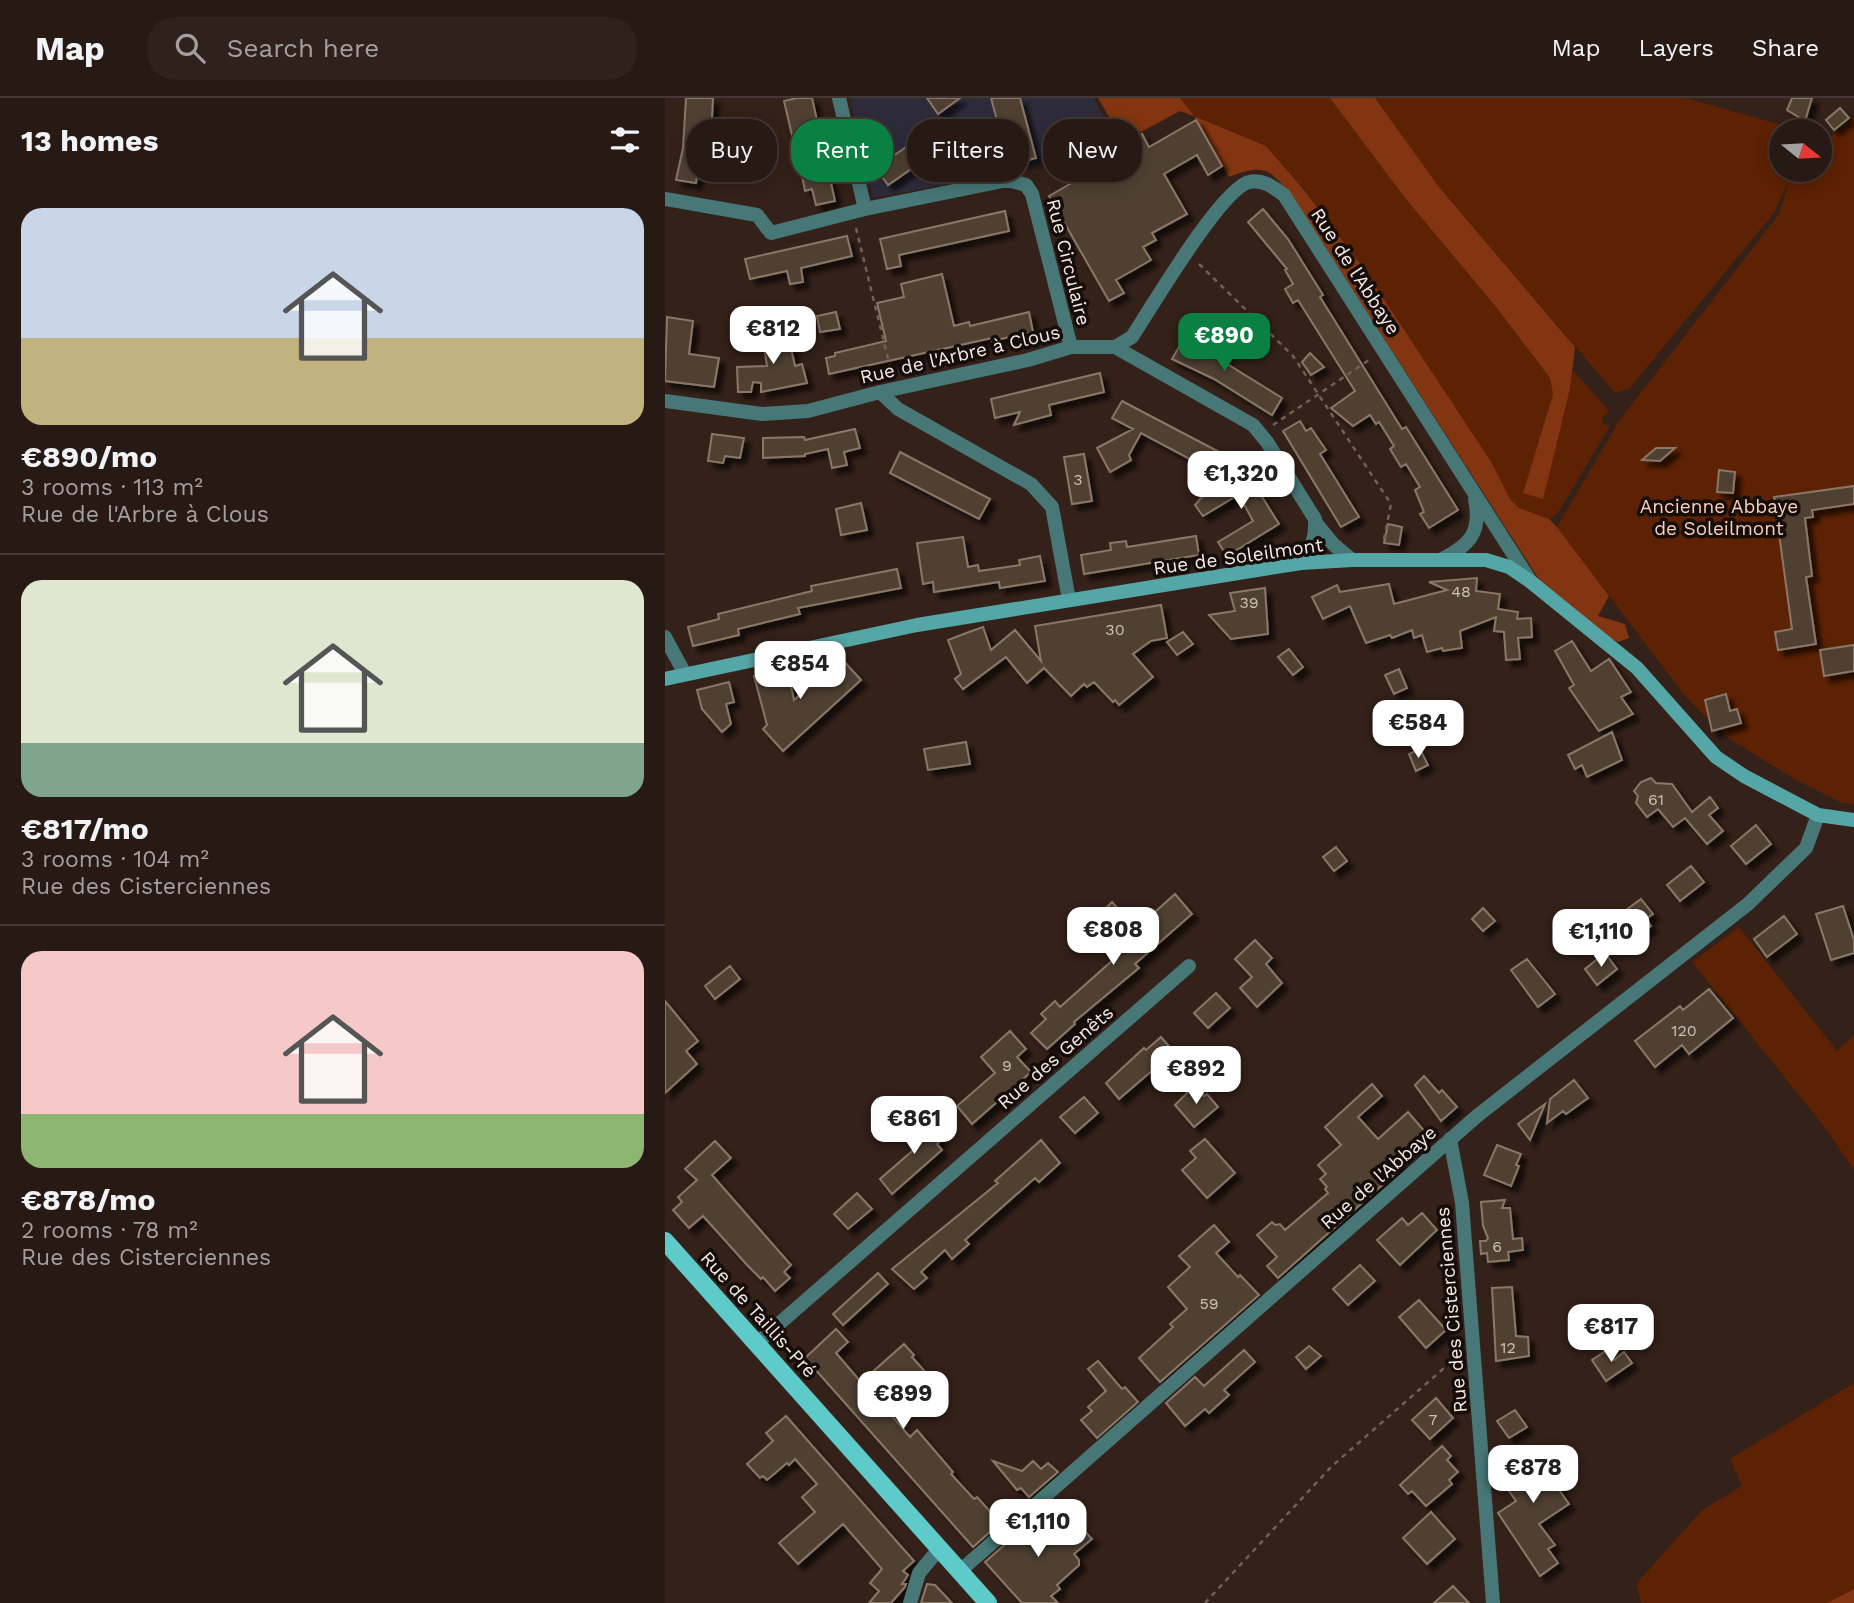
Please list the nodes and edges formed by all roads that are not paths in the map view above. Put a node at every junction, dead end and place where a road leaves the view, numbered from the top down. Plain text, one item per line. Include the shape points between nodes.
1 (839, 98) edge
2 (665, 199) edge
3 (859, 210) junction
4 (1071, 347) junction
5 (1115, 347) junction
6 (880, 392) junction
7 (665, 401) edge
8 (1473, 491) junction
9 (1315, 522) junction
10 (1352, 560) junction
11 (1440, 560) junction
12 (1301, 563) junction
13 (1531, 582) junction
14 (1069, 600) junction
15 (665, 637) edge
16 (685, 674) junction
17 (665, 679) edge
18 (1818, 815) junction
19 (1854, 820) edge
20 (1189, 966) dead end
21 (1450, 1139) junction
22 (665, 1241) edge
23 (757, 1343) junction
24 (939, 1549) junction
25 (960, 1572) junction
26 (910, 1603) edge
27 (988, 1603) edge
28 (1493, 1603) edge

1 - 3 street
2 - 3 street, Rue Circulaire via 757,215 771,233
3 - 4 street, Rue Circulaire via 1008,180 1026,185
4 - 5 street, Rue de l'Arbre à Clous
4 - 6 street, Rue de l'Arbre à Clous
5 - 8 street, Rue de l'Abbaye via 1132,337 1187,251 1233,194 1248,183 1264,182 1284,195
5 - 9 street, Rue de l'Arbre à Clous via 1253,425
6 - 7 street, Rue de l'Arbre à Clous via 808,411 762,414
6 - 14 street via 898,409 1031,484 1052,507
8 - 11 street via 1476,531 1456,552
8 - 13 street, Rue de l'Abbaye
9 - 10 street, Rue de l'Arbre à Clous
9 - 12 street via 1310,551
10 - 11 street, Rue de Soleilmont
10 - 12 street, Rue de Soleilmont
11 - 13 street, Rue de Soleilmont via 1486,560 1509,567
12 - 14 street, Rue de Soleilmont
13 - 18 street, Rue de Soleilmont via 1637,668 1716,757
14 - 16 street, Rue de Soleilmont via 917,625
15 - 16 street
16 - 17 street, Rue de Soleilmont
18 - 19 street, Rue de Soleilmont
18 - 21 street, Rue de l'Abbaye via 1806,848 1748,904
20 - 23 street, Rue des Genêts
21 - 25 street, Rue de l'Abbaye
21 - 28 street, Rue des Cisterciennes via 1462,1203
22 - 23 main road, Rue de Taillis-Pré
23 - 24 main road, Rue de Taillis-Pré
24 - 25 main road, Rue de Taillis-Pré
24 - 26 street via 919,1573
25 - 27 main road, Rue de Taillis-Pré

